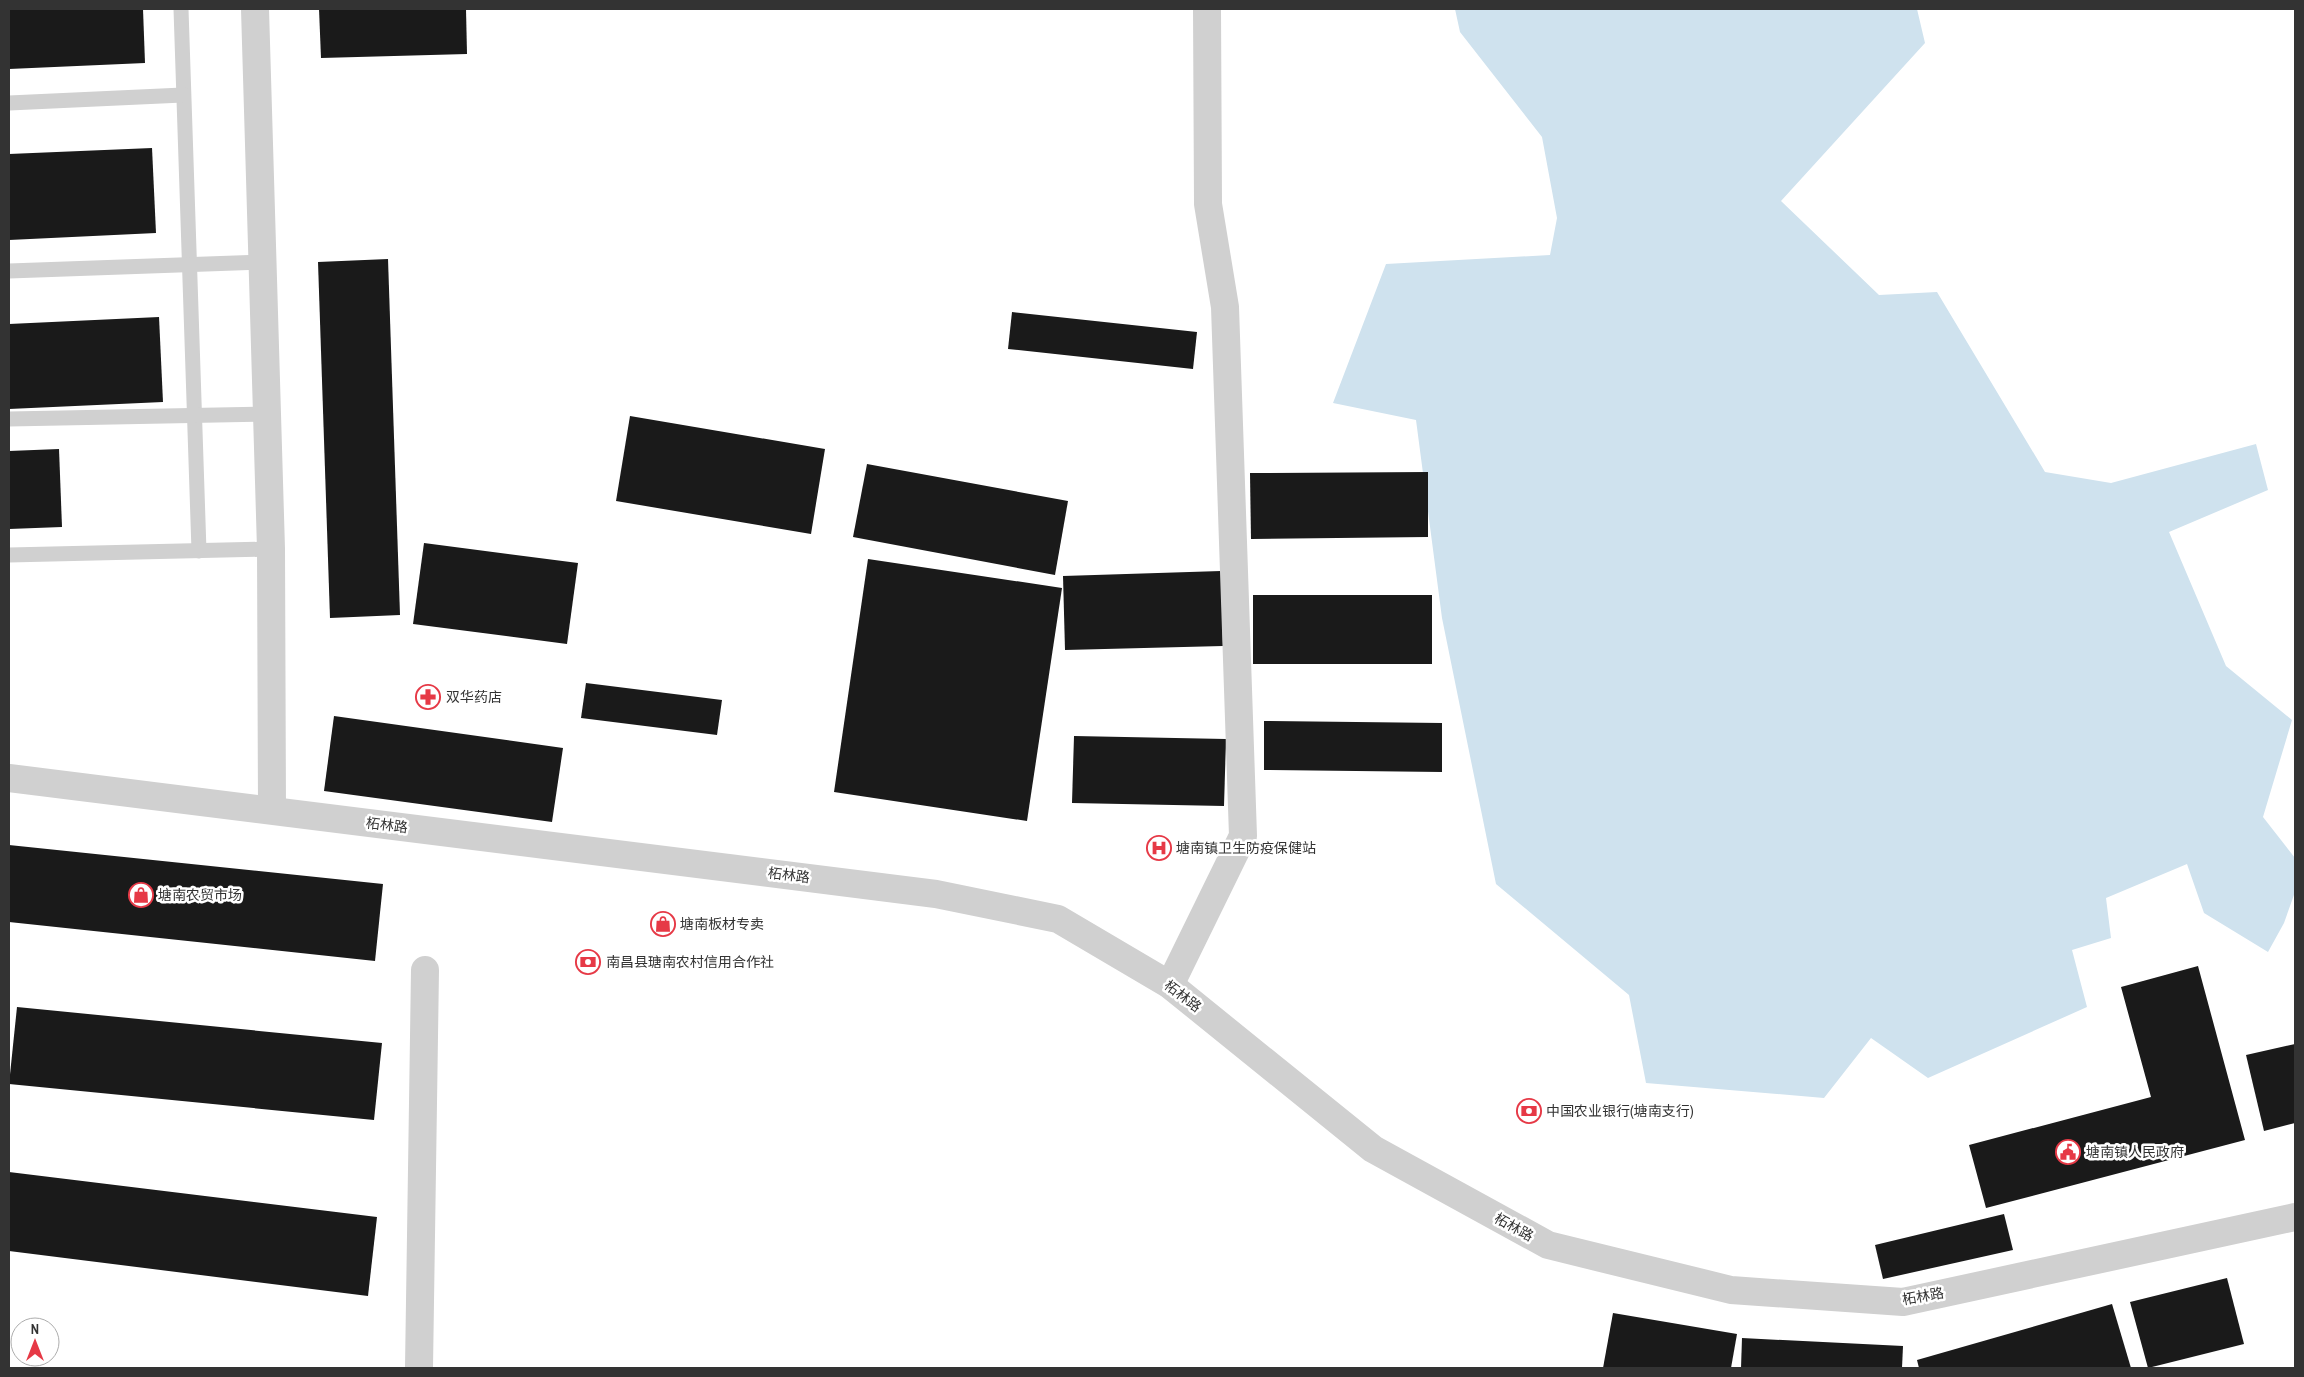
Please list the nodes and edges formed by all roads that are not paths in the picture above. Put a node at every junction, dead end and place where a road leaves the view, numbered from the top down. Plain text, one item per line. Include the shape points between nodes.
1 (181, 9) edge
2 (255, 9) edge
3 (1207, 9) edge
4 (183, 95) junction
5 (9, 103) edge
6 (263, 262) junction
7 (190, 265) junction
8 (9, 271) edge
9 (267, 414) junction
10 (195, 416) junction
11 (9, 419) edge
12 (271, 549) junction
13 (200, 551) junction
14 (9, 555) edge
15 (9, 778) edge
16 (272, 810) junction
17 (425, 970) dead end
18 (1170, 985) junction
19 (2295, 1217) edge
20 (419, 1368) edge

1 - 4 lane
2 - 6 street
3 - 18 street via 1208,204 1226,307 1243,836
4 - 5 lane
4 - 7 lane
6 - 7 lane
6 - 9 street
7 - 8 lane
7 - 10 lane
9 - 10 lane
9 - 12 street
10 - 11 lane
10 - 13 lane
12 - 13 lane
12 - 16 street
13 - 14 lane
15 - 16 street, 柘林路
16 - 18 street, 柘林路 via 936,894 1058,919
17 - 20 street
18 - 19 street, 柘林路 via 1373,1150 1540,1241 1731,1290 1903,1302

